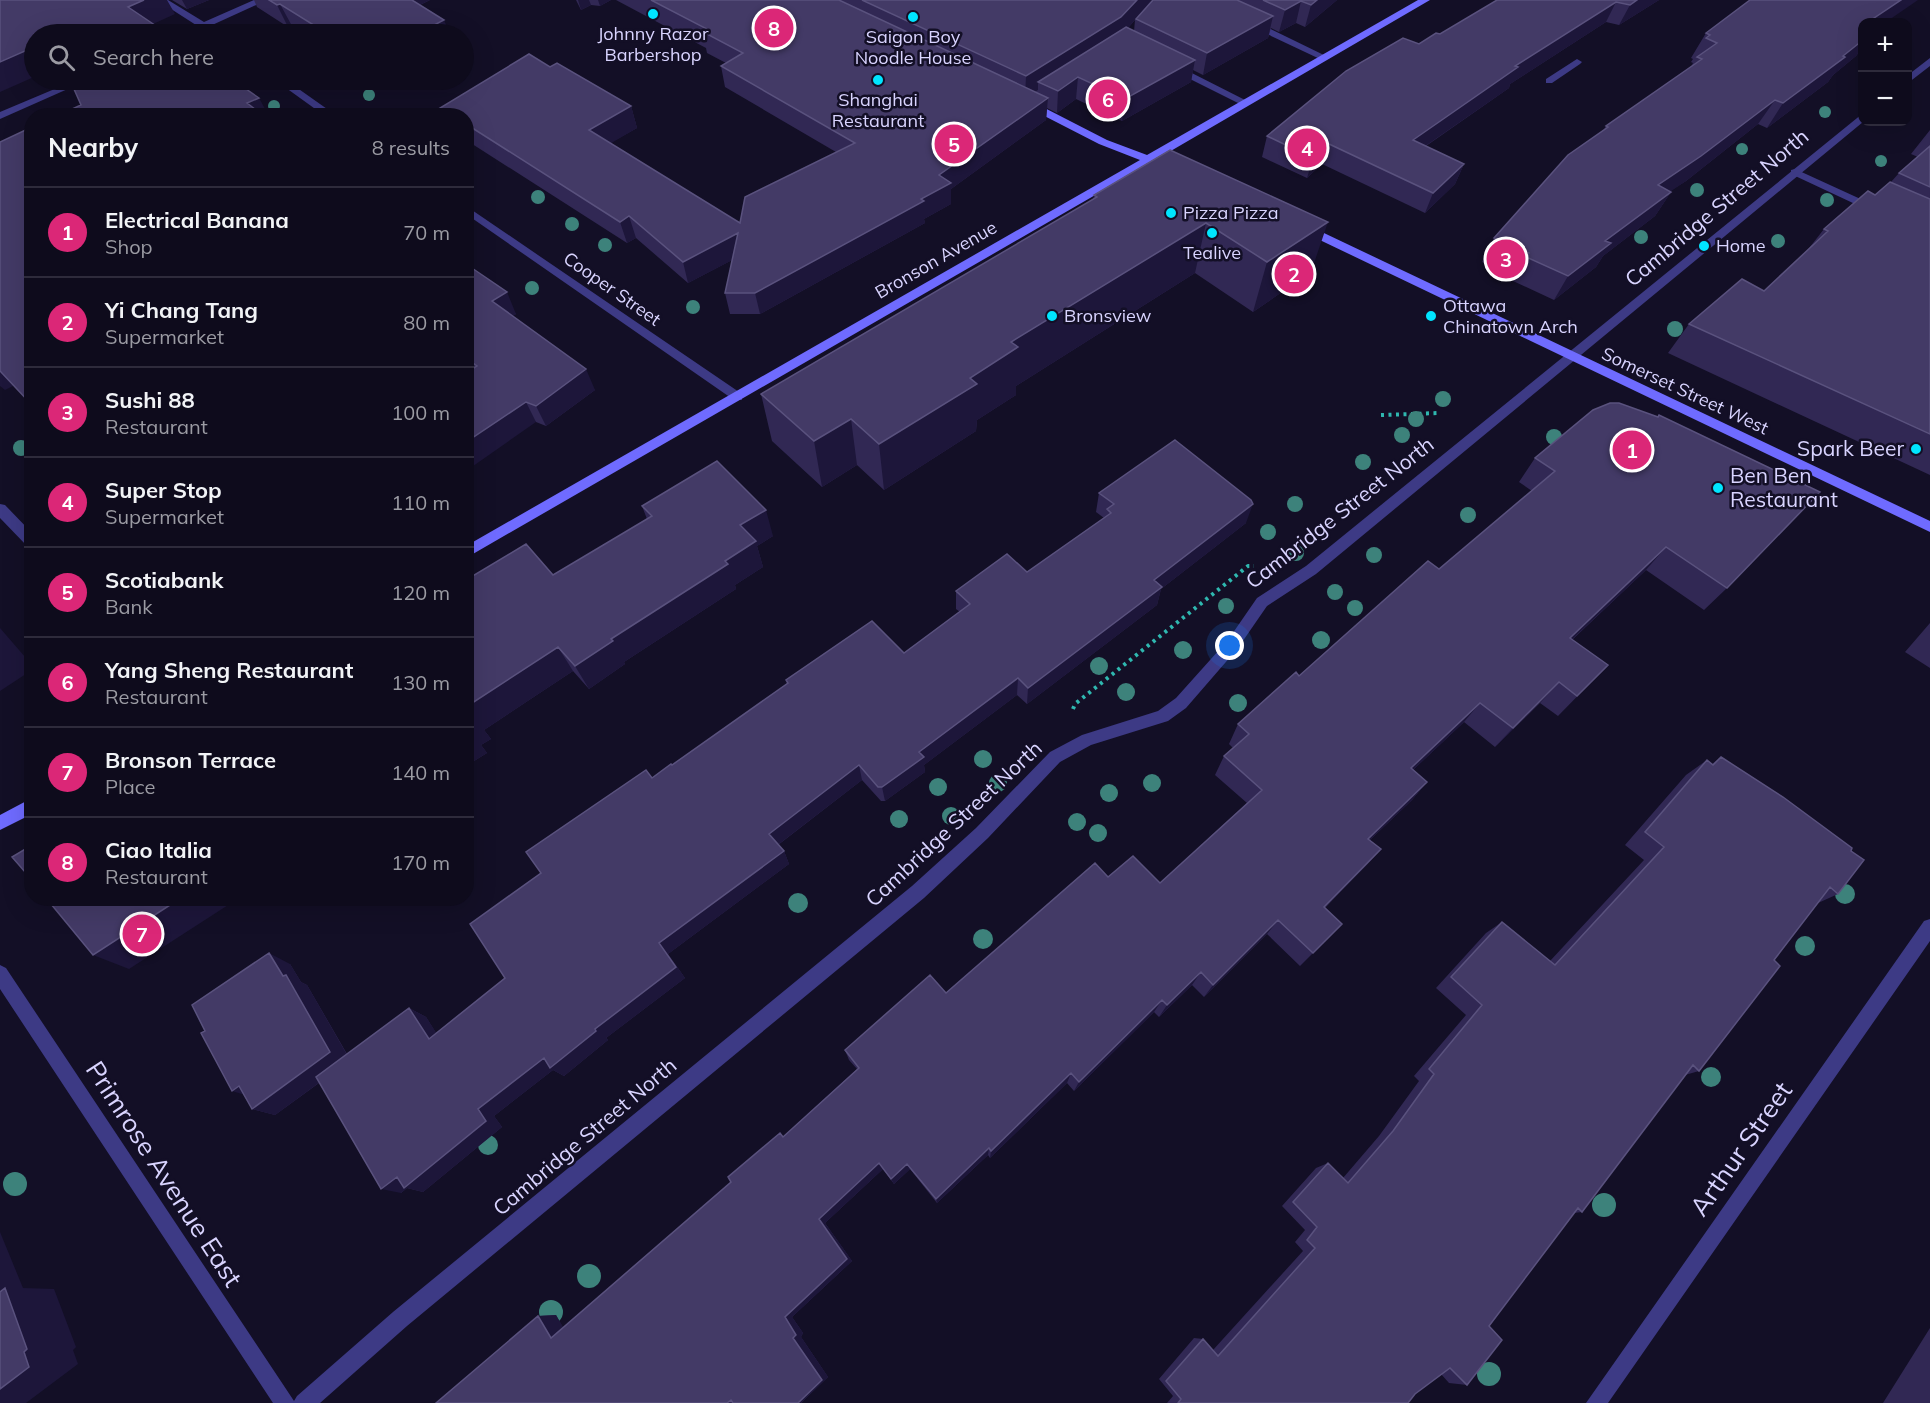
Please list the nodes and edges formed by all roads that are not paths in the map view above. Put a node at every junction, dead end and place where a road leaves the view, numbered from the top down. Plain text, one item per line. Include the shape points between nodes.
1 (162, 0) edge
2 (262, 0) edge
3 (1425, 0) edge
4 (1239, 18) edge
5 (200, 24) edge
6 (208, 24) edge
7 (1325, 58) junction
8 (1930, 61) edge
9 (1163, 62) edge
10 (1577, 62) dead end
11 (1912, 77) edge
12 (1549, 81) dead end
13 (60, 90) edge
14 (294, 90) edge
15 (1036, 97) edge
16 (1022, 101) joint
17 (1246, 103) junction
18 (320, 108) edge
19 (0, 116) edge
20 (1858, 121) edge
21 (1146, 161) junction
22 (1182, 171) edge
23 (1795, 172) junction
24 (474, 215) edge
25 (1889, 216) edge
26 (1289, 221) edge
27 (1570, 356) junction
28 (738, 397) junction
29 (0, 509) edge
30 (1930, 527) edge
31 (24, 534) edge
32 (474, 548) edge
33 (24, 810) edge
34 (0, 823) edge
35 (1930, 927) edge
36 (0, 974) edge
37 (285, 1403) edge
38 (304, 1403) edge
39 (1596, 1403) edge

1 - 5 street
2 - 6 street
3 - 7 main road, Bronson Avenue
4 - 7 street
7 - 17 main road, Bronson Avenue
8 - 11 street
9 - 17 street
10 - 12 street
13 - 19 street
14 - 18 street
15 - 16 street
16 - 21 main road
17 - 21 main road, Bronson Avenue
20 - 23 street, Cambridge Street North
21 - 22 main road
21 - 28 main road, Bronson Avenue
23 - 25 street
23 - 27 street, Cambridge Street North
24 - 28 street, Cooper Street
26 - 27 main road, Somerset Street West
27 - 30 main road, Somerset Street West
27 - 38 street, Cambridge Street North via 1311,570 1262,602 1195,689 1163,716 1087,740 1055,758 918,892 400,1319
28 - 32 main road, Bronson Avenue
29 - 31 street
33 - 34 main road
35 - 39 street, Arthur Street
36 - 37 street, Primrose Avenue East

